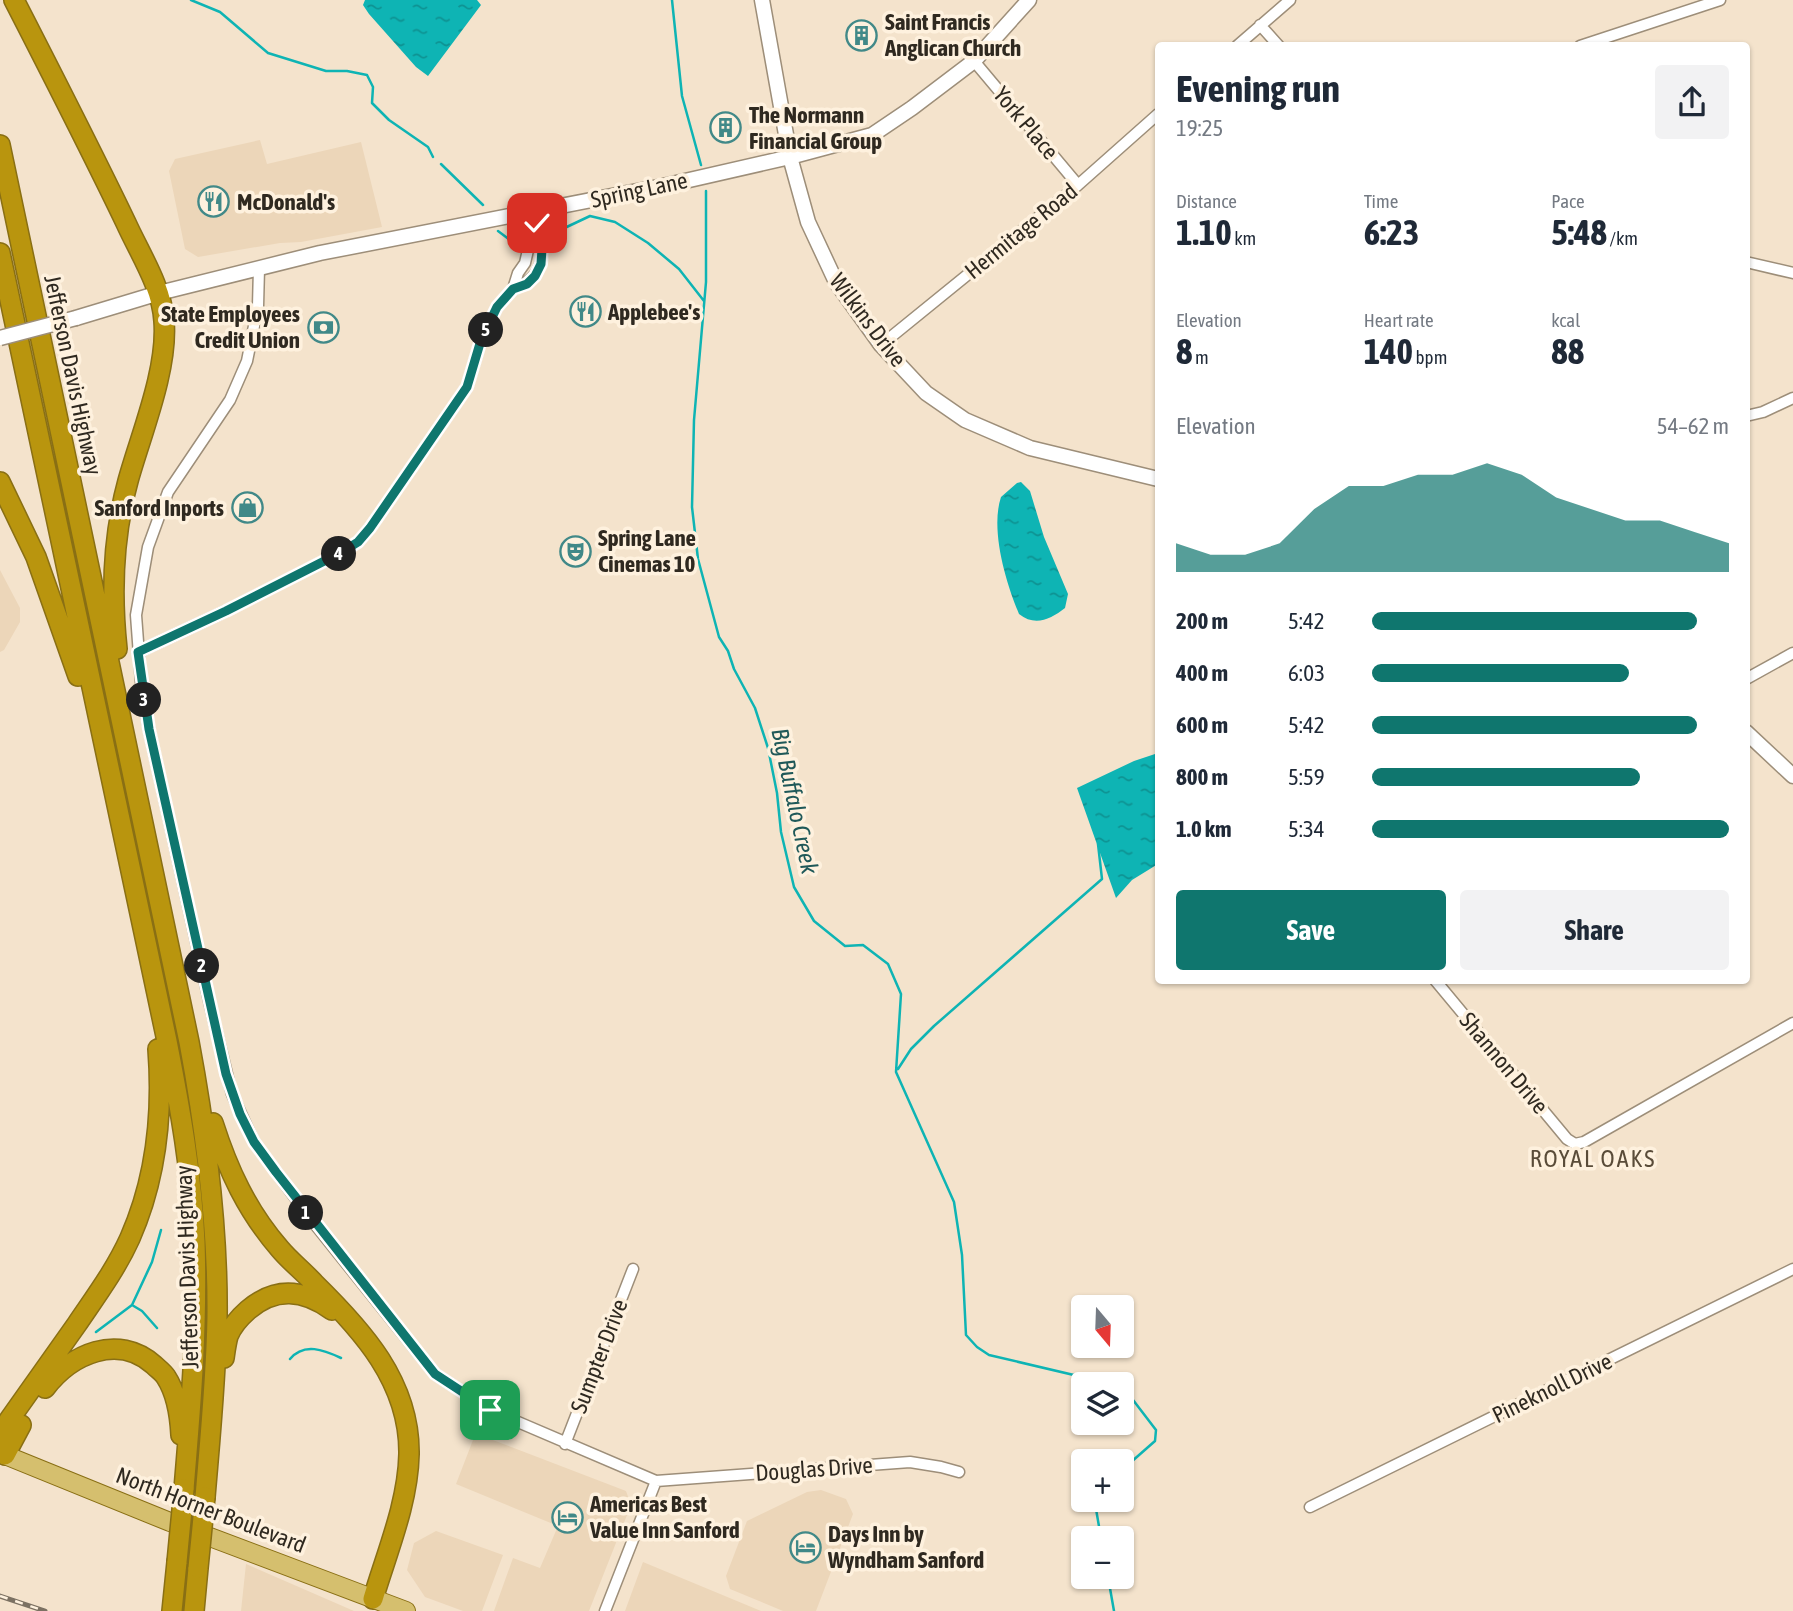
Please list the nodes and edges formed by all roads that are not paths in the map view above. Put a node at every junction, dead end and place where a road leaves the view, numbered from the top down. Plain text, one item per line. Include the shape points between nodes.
1 (14, 0) edge
2 (762, 0) edge
3 (1029, 0) edge
4 (1290, 0) edge
5 (1720, 0) edge
6 (1260, 25) junction
7 (1241, 42) edge
8 (1275, 42) edge
9 (1592, 42) edge
10 (974, 61) junction
11 (1155, 117) edge
12 (0, 145) edge
13 (790, 157) junction
14 (1078, 185) junction
15 (528, 213) junction
16 (0, 253) edge
17 (1750, 263) edge
18 (259, 268) junction
19 (1793, 273) edge
20 (159, 293) junction
21 (0, 338) edge
22 (881, 345) junction
23 (1793, 398) edge
24 (1750, 415) edge
25 (1155, 478) edge
26 (0, 482) edge
27 (138, 652) junction
28 (1793, 653) edge
29 (1750, 677) edge
30 (117, 699) junction
31 (1750, 736) edge
32 (107, 759) junction
33 (1793, 776) edge
34 (1438, 984) edge
35 (159, 1003) junction
36 (1793, 1023) edge
37 (199, 1094) junction
38 (633, 1269) dead end
39 (1793, 1269) edge
40 (354, 1327) junction
41 (210, 1441) junction
42 (565, 1444) junction
43 (2, 1448) edge
44 (188, 1452) junction
45 (959, 1472) dead end
46 (656, 1481) junction
47 (1310, 1507) dead end
48 (373, 1598) junction
49 (172, 1611) edge
50 (194, 1611) edge
51 (406, 1611) edge
52 (605, 1611) edge

1 - 20 highway
2 - 13 street, Wilkins Drive
3 - 10 street, Spring Lane
4 - 6 street
5 - 9 street
6 - 7 street
6 - 8 street
10 - 13 street, Spring Lane via 872,135
10 - 14 street, York Place
11 - 14 street, Hermitage Road
12 - 30 highway, Jefferson Davis Highway
13 - 15 street, Spring Lane
13 - 22 street, Wilkins Drive via 808,222 836,282
14 - 22 street, Hermitage Road
15 - 18 street, Spring Lane
15 - 27 street via 525,263 481,340 467,387 358,542
16 - 32 highway, Jefferson Davis Highway
17 - 19 street
18 - 20 street, Spring Lane
18 - 27 street, Douglas Drive via 257,318 247,362 230,400 168,492 148,547 136,614
20 - 21 street, Spring Lane, bridge
20 - 30 highway via 164,321 162,353 117,536 113,587 120,676
22 - 25 street, Wilkins Drive via 926,393 965,420 1030,448
23 - 24 street
26 - 32 highway via 36,557
27 - 42 street, Douglas Drive via 149,729 221,1051 232,1094 254,1142 435,1374 490,1410
28 - 29 street
30 - 37 highway, Jefferson Davis Highway
31 - 33 street
32 - 35 highway, Jefferson Davis Highway
34 - 36 street, Shannon Drive via 1575,1144
35 - 43 highway via 160,1116 142,1208 109,1278 9,1420
35 - 44 highway, Jefferson Davis Highway via 182,1122 192,1207 196,1324
37 - 40 highway via 234,1182 257,1220
37 - 41 highway, Jefferson Davis Highway via 214,1217 217,1315
38 - 42 street, Sumpter Drive
39 - 47 street, Pineknoll Drive
40 - 41 highway via 327,1306 302,1296 279,1292 262,1299 228,1336 222,1401
40 - 48 highway via 394,1382 408,1439 402,1500
41 - 50 highway, Jefferson Davis Highway, bridge
42 - 46 street, Douglas Drive
43 - 44 highway via 62,1369 103,1349 144,1357 165,1375 175,1396
43 - 48 main road, North Horner Boulevard via 170,1522
44 - 49 highway, Jefferson Davis Highway, bridge
45 - 46 street, Douglas Drive via 910,1462
46 - 52 street
48 - 51 main road, North Horner Boulevard

